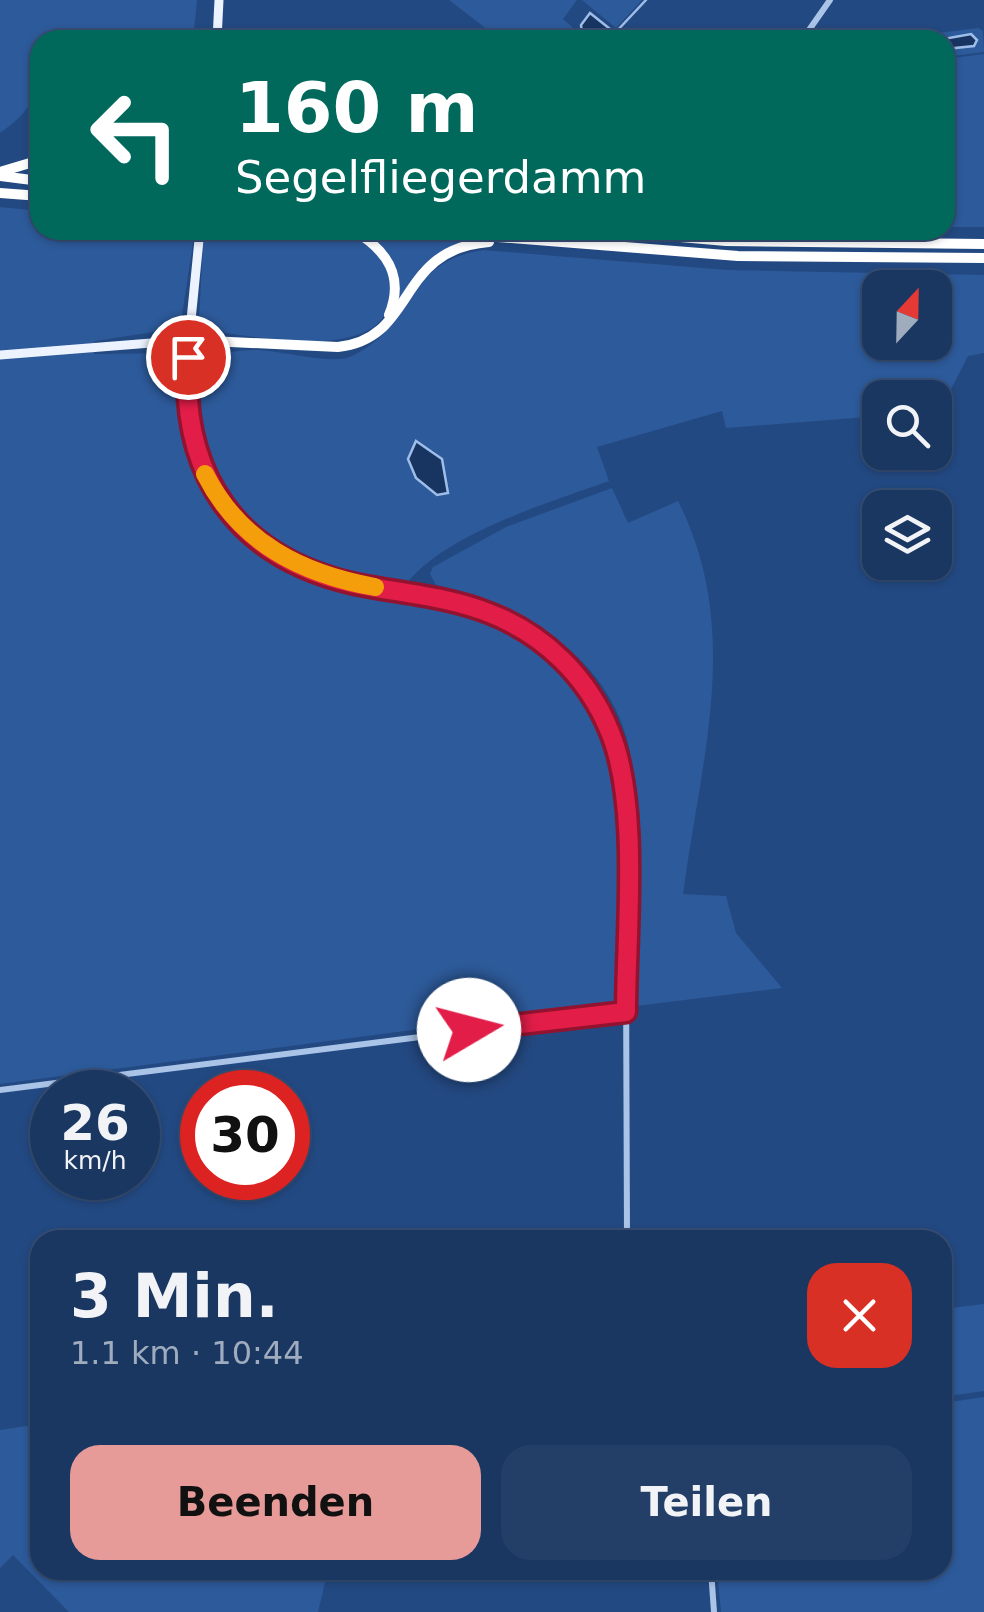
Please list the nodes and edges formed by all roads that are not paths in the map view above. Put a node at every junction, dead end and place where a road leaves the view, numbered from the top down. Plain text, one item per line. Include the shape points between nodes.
1 (219, 0) edge
2 (830, 0) edge
3 (218, 30) edge
4 (809, 30) edge
5 (30, 164) edge
6 (0, 174) edge
7 (30, 178) edge
8 (0, 192) edge
9 (30, 195) edge
10 (199, 240) edge
11 (369, 240) edge
12 (522, 240) joint
13 (715, 240) edge
14 (984, 244) edge
15 (984, 258) edge
16 (385, 325) junction
17 (190, 340) junction
18 (0, 354) edge
19 (626, 1012) junction
20 (0, 1090) edge
21 (627, 1230) edge
22 (712, 1580) edge
23 (714, 1612) edge

1 - 3 main road
2 - 4 street
5 - 6 highway
6 - 7 highway
8 - 9 highway
10 - 17 main road
11 - 16 highway via 392,266 396,294
12 - 15 highway via 738,256
12 - 16 highway via 476,243 439,256 416,277
13 - 14 highway
16 - 17 highway via 366,340 338,347
17 - 18 main road
17 - 19 street via 186,397 192,438 214,491 245,529 270,550 316,572 463,604 511,623 554,652 597,704 625,792
19 - 20 street
19 - 21 street
22 - 23 street

